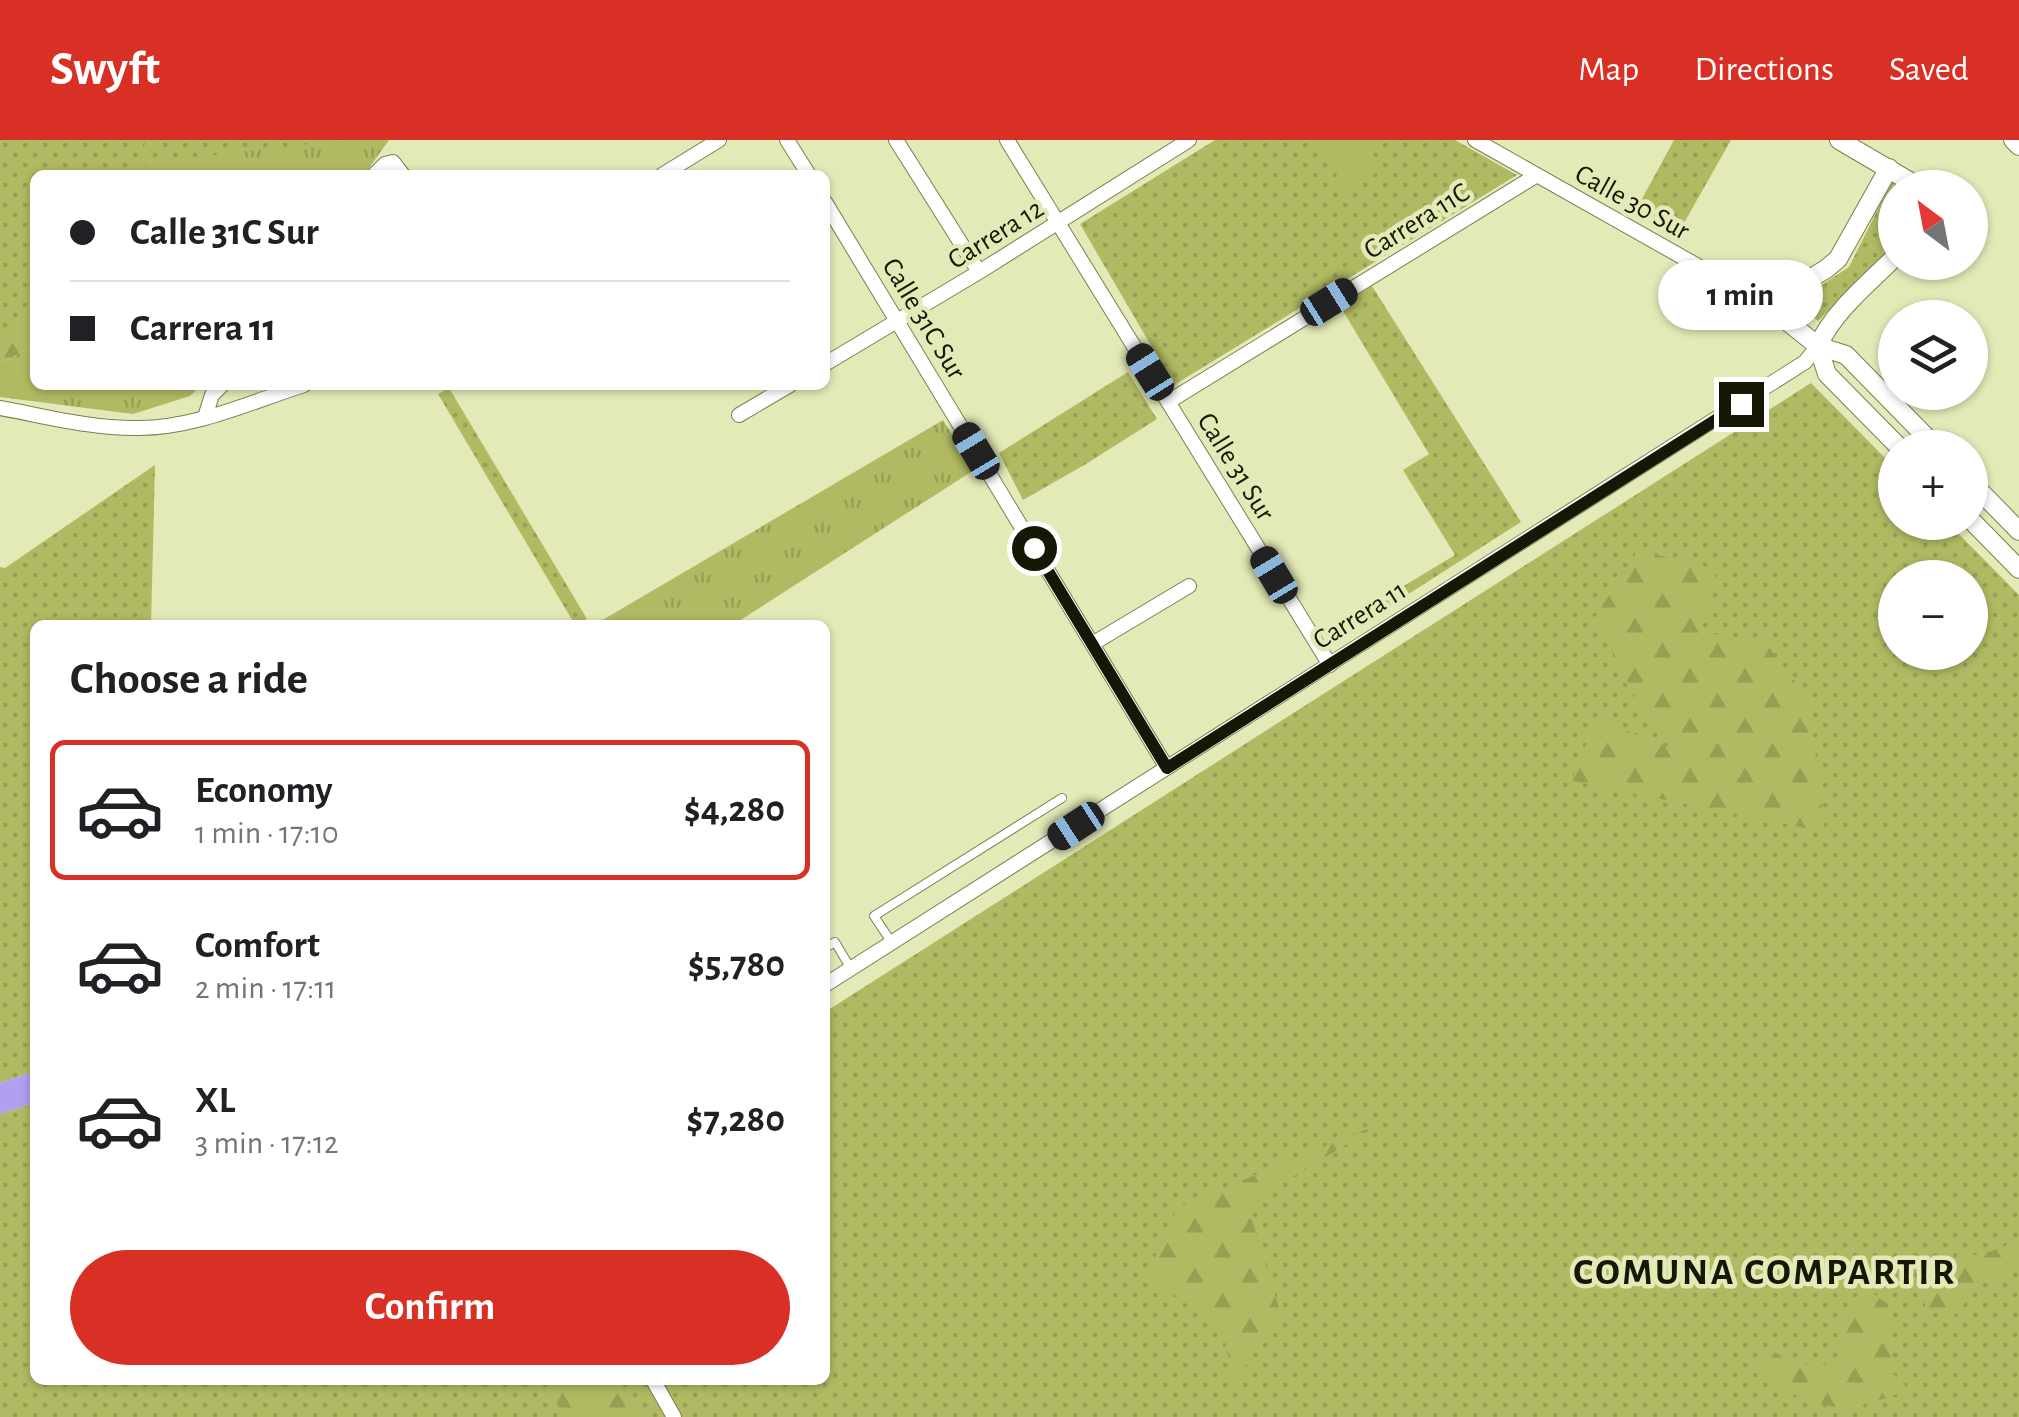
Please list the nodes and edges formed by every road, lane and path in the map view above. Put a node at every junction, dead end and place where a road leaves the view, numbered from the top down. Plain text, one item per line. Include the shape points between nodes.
1 (719, 140) edge
2 (788, 140) edge
3 (896, 140) edge
4 (1007, 140) edge
5 (1189, 140) edge
6 (1475, 140) edge
7 (1839, 140) edge
8 (2013, 140) edge
9 (2019, 146) edge
10 (686, 160) junction
11 (1889, 168) junction
12 (379, 170) edge
13 (399, 170) edge
14 (670, 170) edge
15 (693, 170) edge
16 (805, 170) edge
17 (1892, 170) edge
18 (1537, 175) junction
19 (830, 210) edge
20 (1057, 223) junction
21 (979, 272) junction
22 (1878, 275) edge
23 (1767, 304) junction
24 (898, 322) junction
25 (1818, 346) junction
26 (830, 361) edge
27 (217, 390) edge
28 (248, 390) edge
29 (289, 390) edge
30 (782, 390) edge
31 (256, 401) junction
32 (1168, 402) junction
33 (0, 408) edge
34 (739, 415) dead end
35 (205, 418) junction
36 (1882, 430) edge
37 (1919, 430) edge
38 (1988, 500) edge
39 (2019, 532) edge
40 (1988, 537) edge
41 (2019, 569) edge
42 (1189, 586) dead end
43 (1092, 644) junction
44 (1330, 665) junction
45 (1167, 768) junction
46 (1062, 798) dead end
47 (892, 943) junction
48 (830, 945) edge
49 (851, 969) junction
50 (830, 983) edge
51 (656, 1385) edge
52 (674, 1417) edge

1 - 10 street
2 - 16 street
3 - 21 street
4 - 20 street, Calle 31 Sur
5 - 20 street, Carrera 12
6 - 18 street, Calle 30 Sur
7 - 11 street
8 - 9 street
10 - 14 street
10 - 15 street
11 - 17 street
11 - 23 street via 1838,259
12 - 13 street via 393,162
18 - 23 street, Calle 30 Sur
18 - 32 street, Carrera 11C
19 - 24 street, Calle 31C Sur
20 - 21 street, Carrera 12
20 - 32 street, Calle 31 Sur
21 - 24 street, Carrera 12
22 - 25 street, Carrera 11
23 - 25 street
24 - 26 street, Carrera 12
24 - 43 street, Calle 31C Sur
25 - 36 street via 1828,374
25 - 37 street via 1846,355
25 - 44 street, Carrera 11 via 1805,362
27 - 35 street
28 - 31 street
29 - 31 street
30 - 34 street
31 - 35 street
32 - 44 street, Calle 31 Sur
33 - 35 street via 106,427
38 - 39 street
40 - 41 street
42 - 43 street
43 - 45 street, Calle 31C Sur
44 - 45 street, Carrera 11
45 - 47 street, Carrera 11
46 - 47 lane via 874,916
47 - 49 street, Carrera 11
48 - 49 lane via 835,942
49 - 50 street, Carrera 11
51 - 52 street

